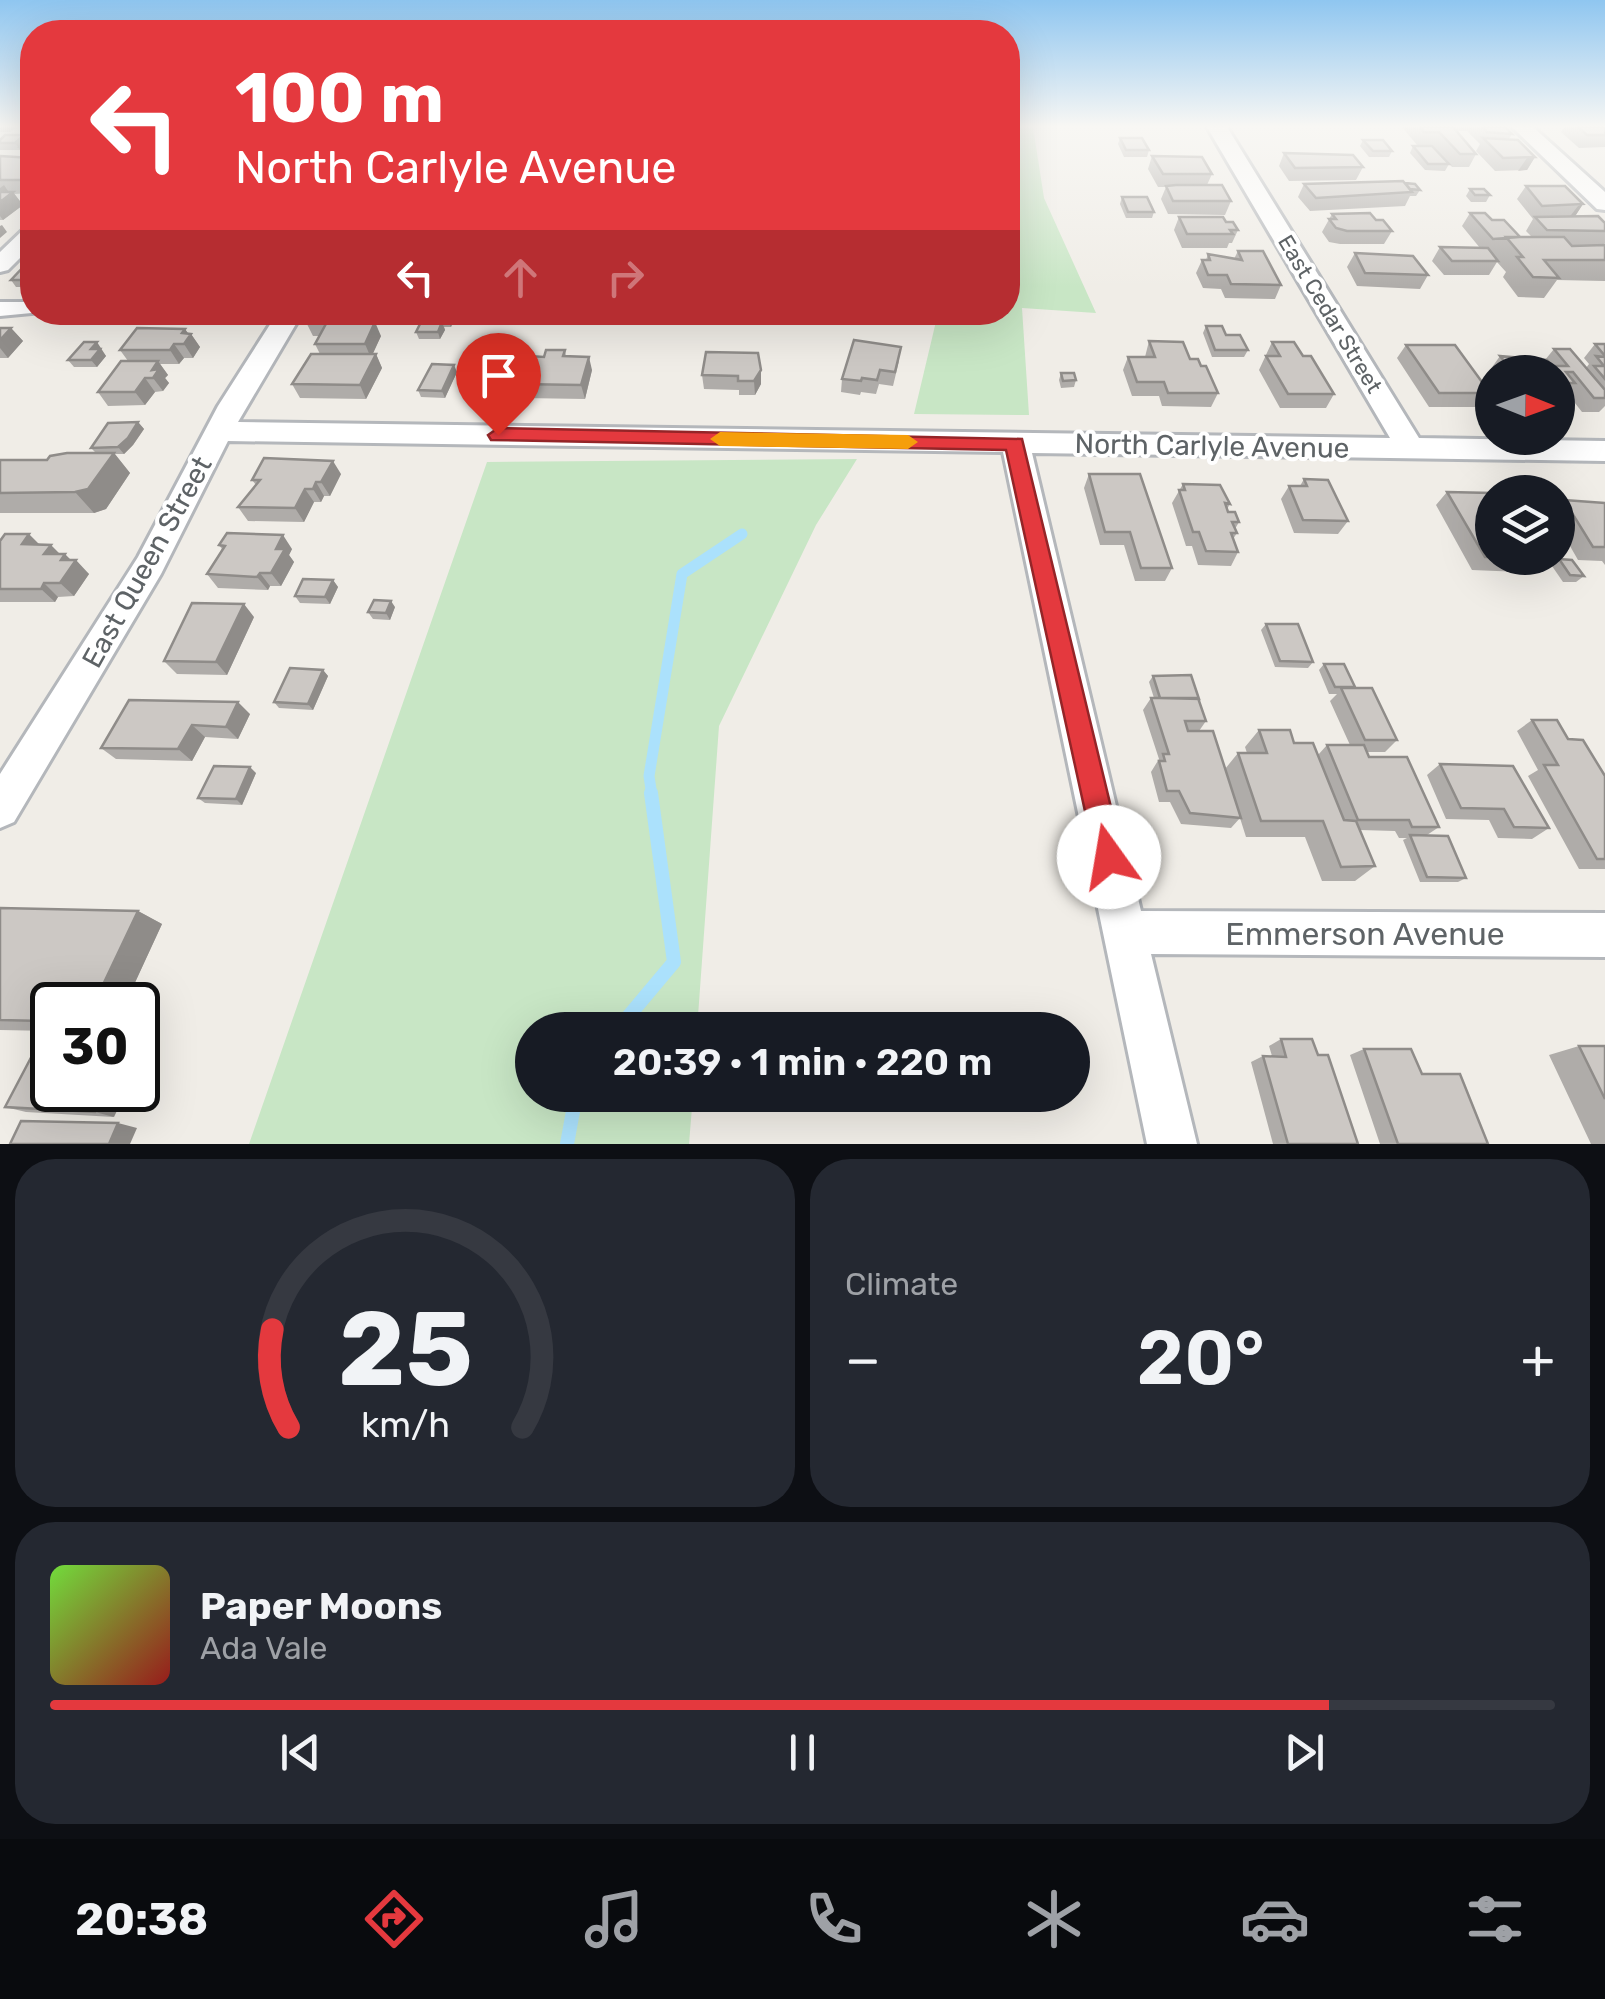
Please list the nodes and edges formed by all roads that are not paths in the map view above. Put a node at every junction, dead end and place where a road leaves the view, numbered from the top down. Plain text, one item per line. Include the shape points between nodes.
1 (1249, 180) edge
2 (1580, 180) edge
3 (1605, 204) edge
4 (20, 245) edge
5 (0, 264) edge
6 (283, 325) edge
7 (219, 431) junction
8 (1015, 444) junction
9 (1411, 449) junction
10 (1605, 451) edge
11 (0, 810) edge
12 (1126, 932) junction
13 (1605, 935) edge
14 (1172, 1144) edge

1 - 9 street, East Cedar Street
2 - 3 street
4 - 5 street
6 - 7 street, East Queen Street
7 - 8 street, North Carlyle Avenue
7 - 11 street, East Queen Street via 150,565
8 - 9 street, North Carlyle Avenue
8 - 12 street
9 - 10 street, North Carlyle Avenue
12 - 13 street, Emmerson Avenue
12 - 14 street

